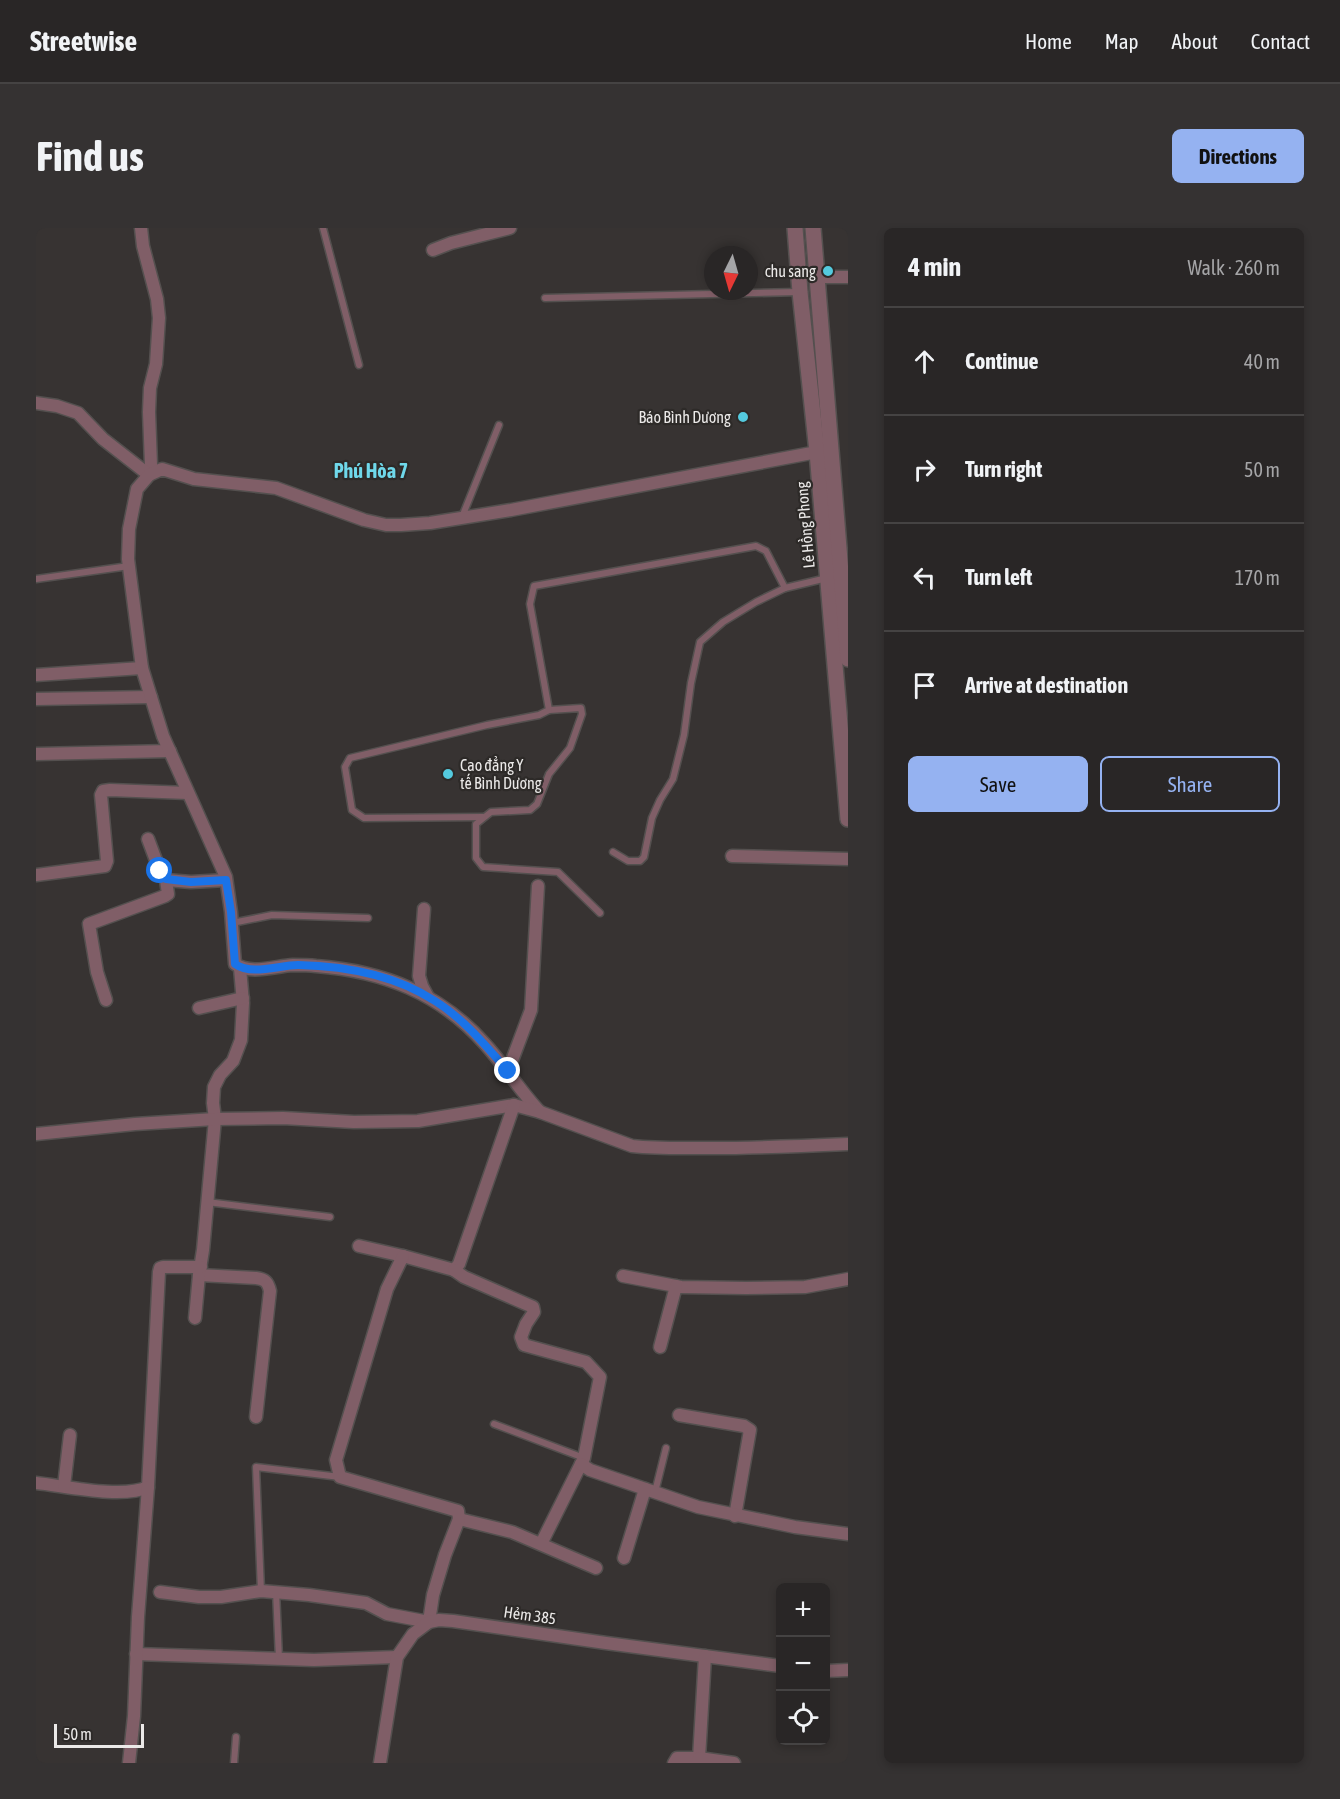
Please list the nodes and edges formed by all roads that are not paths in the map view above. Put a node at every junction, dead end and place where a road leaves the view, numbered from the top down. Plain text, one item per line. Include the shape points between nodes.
1 (141, 228) edge
2 (323, 228) edge
3 (510, 228) edge
4 (795, 228) edge
5 (813, 228) edge
6 (433, 250) dead end
7 (817, 277) junction
8 (848, 277) edge
9 (800, 291) junction
10 (544, 298) dead end
11 (358, 365) dead end
12 (36, 403) edge
13 (499, 425) dead end
14 (817, 452) junction
15 (151, 474) junction
16 (462, 518) junction
17 (129, 566) junction
18 (828, 578) junction
19 (36, 579) edge
20 (785, 588) junction
21 (845, 589) edge
22 (848, 659) edge
23 (142, 668) junction
24 (36, 675) edge
25 (151, 697) junction
26 (36, 699) edge
27 (549, 710) junction
28 (170, 751) junction
29 (36, 754) edge
30 (188, 793) junction
31 (483, 817) junction
32 (848, 819) edge
33 (148, 839) dead end
34 (613, 852) dead end
35 (732, 856) dead end
36 (848, 859) edge
37 (36, 875) edge
38 (166, 879) junction
39 (226, 880) junction
40 (538, 886) dead end
41 (424, 909) dead end
42 (600, 913) dead end
43 (368, 918) dead end
44 (232, 924) junction
45 (240, 968) junction
46 (428, 997) junction
47 (243, 998) junction
48 (106, 1000) dead end
49 (199, 1008) dead end
50 (508, 1071) junction
51 (514, 1106) junction
52 (540, 1112) junction
53 (215, 1119) junction
54 (36, 1134) edge
55 (848, 1144) edge
56 (207, 1202) junction
57 (330, 1217) dead end
58 (359, 1246) dead end
59 (403, 1256) junction
60 (454, 1270) junction
61 (200, 1271) junction
62 (623, 1276) dead end
63 (848, 1279) edge
64 (676, 1286) junction
65 (195, 1318) dead end
66 (660, 1347) dead end
67 (679, 1415) dead end
68 (256, 1417) dead end
69 (494, 1424) dead end
70 (70, 1435) dead end
71 (666, 1448) dead end
72 (583, 1461) junction
73 (340, 1476) junction
74 (36, 1483) edge
75 (64, 1486) junction
76 (148, 1488) junction
77 (650, 1491) junction
78 (735, 1516) junction
79 (459, 1519) junction
80 (848, 1534) edge
81 (541, 1544) junction
82 (624, 1558) dead end
83 (596, 1568) dead end
84 (261, 1591) junction
85 (160, 1592) dead end
86 (276, 1592) junction
87 (429, 1622) junction
88 (136, 1654) junction
89 (705, 1656) junction
90 (397, 1657) junction
91 (279, 1659) junction
92 (776, 1665) edge
93 (848, 1670) edge
94 (830, 1671) edge
95 (236, 1737) dead end
96 (699, 1760) edge
97 (129, 1763) edge
98 (234, 1763) edge
99 (380, 1763) edge
100 (674, 1763) edge
101 (734, 1763) edge

1 - 15 street via 159,318 150,388
2 - 11 lane
3 - 6 street
4 - 9 street, Lê Hồng Phong
5 - 7 street, Lê Hồng Phong
7 - 8 street
7 - 21 street, Lê Hồng Phong
9 - 10 lane
9 - 14 street, Lê Hồng Phong
12 - 15 street via 78,413 103,439
13 - 16 lane
14 - 16 street
14 - 18 street, Lê Hồng Phong
15 - 16 street via 162,469 194,479 276,488 386,525
15 - 17 street via 137,489 129,530
17 - 19 lane
17 - 23 street
18 - 20 lane
18 - 32 street, Lê Hồng Phong
20 - 27 lane via 766,551 756,546 534,586 530,604
20 - 34 lane via 723,622 700,642 673,779 652,818 644,856 640,861 628,861
21 - 22 street, Lê Hồng Phong
23 - 24 street
23 - 25 street
25 - 26 street
25 - 28 street
27 - 31 lane via 581,708 582,714 570,748 549,774 537,804 530,810 490,812
27 - 31 lane via 350,758 345,767 352,810 364,818
28 - 29 street
28 - 30 street
30 - 37 street via 103,791 105,866
30 - 39 street
31 - 42 lane via 476,824 476,858 483,867 558,872
33 - 38 street
35 - 36 street
38 - 39 street
38 - 48 street via 165,896 89,924
39 - 44 street
40 - 50 street via 531,1010
41 - 46 street via 419,976
43 - 44 lane via 272,915
44 - 45 street via 235,964
45 - 46 street via 302,965 358,971
45 - 47 street
46 - 50 street via 476,1035
47 - 49 street
47 - 53 street via 241,1040 233,1061 214,1087
50 - 52 street
51 - 52 street
51 - 53 street via 418,1121
51 - 60 street via 481,1206
52 - 55 street via 626,1144 654,1148
53 - 54 street
53 - 56 street
56 - 57 lane
56 - 61 street
58 - 59 street
59 - 60 street
59 - 73 street via 387,1289 336,1460
60 - 72 street via 533,1307 521,1337 524,1345 586,1362 600,1377
61 - 65 street
61 - 68 street via 264,1279 269,1283
61 - 76 street via 163,1267 159,1272
62 - 64 street
63 - 64 street via 782,1288
64 - 66 street
67 - 78 street via 750,1430
69 - 72 lane
70 - 75 street
71 - 77 lane
72 - 77 street via 590,1470
72 - 81 street
73 - 79 street via 458,1511
73 - 84 lane via 256,1467
74 - 75 street
75 - 76 street via 106,1491
76 - 88 street
77 - 78 street
77 - 82 street
78 - 80 street
79 - 81 street via 512,1532
79 - 87 street via 436,1585
81 - 83 street
84 - 85 street, Hẻm 385 via 221,1597
84 - 86 street, Hẻm 385
86 - 87 street, Hẻm 385 via 366,1603 387,1614
86 - 91 lane
87 - 89 street, Hẻm 385 via 453,1621
87 - 90 street via 413,1634
88 - 91 street
88 - 97 street
89 - 92 street, Hẻm 385
89 - 96 street
90 - 91 street
90 - 99 street
93 - 94 street
95 - 98 lane
96 - 100 street via 680,1757
96 - 101 street

